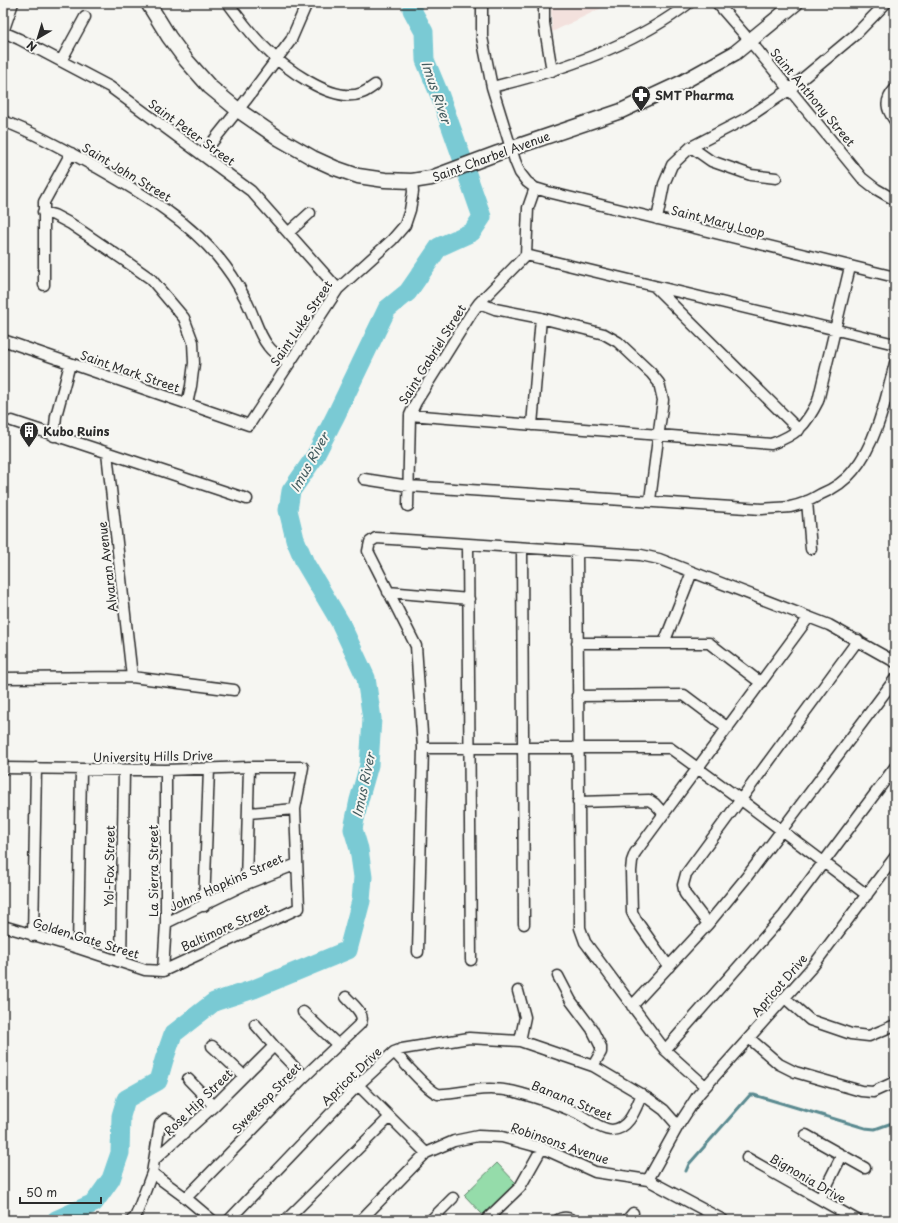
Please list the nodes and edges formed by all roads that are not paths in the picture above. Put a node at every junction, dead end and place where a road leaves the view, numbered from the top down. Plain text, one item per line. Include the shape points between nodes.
1 (12, 3) edge
2 (148, 3) edge
3 (228, 3) edge
4 (307, 3) edge
5 (482, 3) edge
6 (544, 3) edge
7 (689, 3) edge
8 (717, 3) edge
9 (796, 3) edge
10 (886, 3) edge
11 (85, 17) dead end
12 (3, 32) edge
13 (750, 41) junction
14 (277, 59) junction
15 (61, 61) junction
16 (552, 71) junction
17 (375, 85) dead end
18 (492, 88) junction
19 (895, 89) edge
20 (789, 90) junction
21 (238, 110) junction
22 (3, 121) edge
23 (895, 121) edge
24 (691, 147) junction
25 (505, 151) junction
26 (71, 153) junction
27 (202, 155) junction
28 (776, 178) dead end
29 (412, 181) junction
30 (535, 188) junction
31 (895, 200) edge
32 (43, 212) junction
33 (310, 213) dead end
34 (657, 220) junction
35 (288, 233) junction
36 (526, 255) junction
37 (850, 267) junction
38 (895, 277) edge
39 (44, 285) dead end
40 (654, 286) junction
41 (338, 289) junction
42 (479, 303) junction
43 (541, 318) junction
44 (835, 330) junction
45 (3, 340) edge
46 (895, 344) edge
47 (895, 363) edge
48 (70, 364) junction
49 (289, 364) junction
50 (186, 404) junction
51 (410, 415) junction
52 (12, 421) dead end
53 (249, 425) joint
54 (532, 425) junction
55 (799, 430) junction
56 (658, 435) junction
57 (54, 436) junction
58 (107, 453) junction
59 (364, 479) dead end
60 (409, 486) junction
61 (247, 499) dead end
62 (650, 500) junction
63 (807, 502) junction
64 (408, 506) dead end
65 (468, 544) junction
66 (522, 548) junction
67 (812, 549) dead end
68 (577, 551) junction
69 (692, 572) junction
70 (388, 592) junction
71 (469, 599) junction
72 (809, 617) junction
73 (858, 640) junction
74 (577, 643) junction
75 (664, 643) junction
76 (895, 662) edge
77 (3, 678) edge
78 (132, 678) junction
79 (895, 679) edge
80 (761, 682) junction
81 (234, 690) dead end
82 (577, 696) junction
83 (728, 728) junction
84 (423, 748) junction
85 (470, 748) junction
86 (523, 749) junction
87 (577, 749) junction
88 (249, 767) junction
89 (895, 767) edge
90 (3, 768) edge
91 (36, 768) junction
92 (698, 768) junction
93 (209, 769) junction
94 (81, 770) junction
95 (124, 770) junction
96 (166, 770) junction
97 (740, 799) junction
98 (578, 802) junction
99 (295, 809) junction
100 (248, 813) junction
101 (664, 814) junction
102 (782, 831) junction
103 (895, 857) edge
104 (824, 862) junction
105 (297, 864) junction
106 (246, 884) junction
107 (867, 895) junction
108 (204, 906) junction
109 (166, 923) junction
110 (524, 924) dead end
111 (708, 924) junction
112 (3, 926) edge
113 (33, 936) junction
114 (78, 948) junction
115 (418, 952) dead end
116 (471, 960) dead end
117 (120, 962) junction
118 (668, 967) junction
119 (162, 971) junction
120 (558, 976) dead end
121 (518, 991) dead end
122 (346, 997) dead end
123 (785, 998) junction
124 (632, 1006) junction
125 (303, 1012) dead end
126 (255, 1024) dead end
127 (895, 1025) edge
128 (749, 1038) junction
129 (520, 1041) junction
130 (338, 1045) junction
131 (212, 1046) dead end
132 (274, 1046) junction
133 (665, 1050) junction
134 (394, 1052) junction
135 (593, 1066) junction
136 (244, 1076) junction
137 (304, 1077) junction
138 (188, 1079) dead end
139 (895, 1082) edge
140 (358, 1085) junction
141 (705, 1086) junction
142 (642, 1094) junction
143 (214, 1106) junction
144 (390, 1117) junction
145 (678, 1126) junction
146 (184, 1134) junction
147 (806, 1135) dead end
148 (542, 1148) junction
149 (426, 1153) junction
150 (842, 1155) junction
151 (747, 1158) dead end
152 (155, 1160) junction
153 (865, 1168) dead end
154 (152, 1173) junction
155 (648, 1180) junction
156 (186, 1198) junction
157 (453, 1198) dead end
158 (820, 1199) junction
159 (135, 1219) edge
160 (212, 1220) edge
161 (229, 1220) edge
162 (286, 1220) edge
163 (361, 1220) edge
164 (431, 1220) edge
165 (486, 1220) edge
166 (558, 1220) edge
167 (572, 1220) edge
168 (723, 1220) edge
169 (857, 1220) edge

1 - 12 street
2 - 21 street, Saint Charbel Avenue via 186,60 210,87
3 - 14 street via 242,23
4 - 14 street via 290,40
5 - 18 street via 482,37
6 - 16 street via 544,24
7 - 16 street via 676,13 598,54
8 - 13 street, Saint Anthony Street
9 - 13 street, Saint Charbel Avenue
10 - 20 street via 856,34
11 - 15 street
12 - 15 street, Saint Peter Street
13 - 20 street, Saint Anthony Street
13 - 25 street, Saint Charbel Avenue via 709,68 621,111
14 - 17 street via 318,87 334,93 361,94
14 - 21 street
15 - 27 street, Saint Peter Street via 110,88
16 - 18 street
18 - 25 street
19 - 23 street via 888,99 887,107
20 - 24 street via 747,118
20 - 31 street, Saint Anthony Street via 862,178
21 - 27 street
21 - 29 street, Saint Charbel Avenue via 280,139 335,168 365,177
22 - 26 street, Saint John Street
24 - 28 street via 711,161 751,175
24 - 34 street via 672,165 664,184
25 - 29 street, Saint Charbel Avenue via 431,178
25 - 30 street via 527,182
26 - 32 street via 44,202
26 - 49 street, Saint John Street via 156,202 210,247 239,288 268,348
27 - 35 street, Saint Peter Street via 251,191
29 - 41 street, Saint Luke Street via 413,192 405,225
30 - 34 street, Saint Mary Loop
30 - 36 street via 528,208
32 - 39 street
32 - 50 street via 71,224 151,279 184,318 193,342 194,363
33 - 35 street
34 - 37 street, Saint Mary Loop
35 - 41 street, Saint Peter Street
36 - 40 street
36 - 42 street, Saint Gabriel Street
37 - 38 street, Saint Mary Loop
37 - 44 street
40 - 44 street
40 - 55 street
41 - 49 street, Saint Luke Street
42 - 43 street via 495,309
42 - 51 street, Saint Gabriel Street
43 - 54 street
43 - 56 street via 604,334 618,342 651,373 659,383 663,400
44 - 46 street
44 - 55 street via 818,401 810,417
45 - 48 street, Saint Mark Street
47 - 63 street via 884,405 867,450 853,472 834,488
48 - 50 street, Saint Mark Street
48 - 57 street via 56,416
49 - 53 street, Saint Luke Street
50 - 53 street, Saint Mark Street
51 - 54 street
51 - 60 street, Saint Gabriel Street
52 - 57 street
54 - 56 street
55 - 56 street via 786,439 772,444
56 - 62 street
57 - 58 street
58 - 61 street
58 - 78 street, Alvaran Avenue
59 - 60 street
60 - 62 street
60 - 64 street, Saint Gabriel Street
62 - 63 street via 762,509
63 - 67 street
65 - 66 street
65 - 70 street via 376,538 370,542 368,551
65 - 71 street
66 - 68 street
66 - 86 street
68 - 69 street via 641,555
68 - 74 street
69 - 72 street
69 - 75 street
70 - 71 street
70 - 84 street via 416,646
71 - 85 street
72 - 73 street via 829,624
72 - 80 street
73 - 76 street
73 - 97 street
74 - 75 street
74 - 82 street
75 - 80 street via 709,643
77 - 78 street
78 - 81 street
79 - 102 street
80 - 83 street
82 - 83 street via 684,694
82 - 87 street
83 - 92 street
84 - 85 street
84 - 115 street
85 - 86 street
85 - 116 street
86 - 87 street
86 - 110 street
87 - 92 street via 670,748
87 - 98 street
88 - 93 street, University Hills Drive
88 - 99 street, University Hills Drive via 302,767
88 - 100 street
89 - 104 street
90 - 91 street, University Hills Drive
91 - 94 street, University Hills Drive
91 - 113 street
92 - 97 street
92 - 101 street
93 - 96 street, University Hills Drive
93 - 108 street
94 - 95 street, University Hills Drive
94 - 114 street
95 - 96 street, University Hills Drive
95 - 117 street, Yol-Fox Street
96 - 109 street, La Sierra Street
97 - 102 street
97 - 111 street via 686,874 683,885 685,894
98 - 101 street via 649,800
98 - 124 street via 581,935
99 - 100 street
99 - 105 street
100 - 106 street
101 - 118 street via 635,853 632,861 632,912
102 - 104 street
102 - 111 street
103 - 107 street, Apricot Drive
104 - 107 street
104 - 133 street via 770,933
105 - 106 street, Johns Hopkins Street
105 - 119 street, Baltimore Street via 299,908
106 - 108 street, Johns Hopkins Street
107 - 123 street, Apricot Drive
108 - 109 street, Johns Hopkins Street
109 - 119 street, La Sierra Street
111 - 118 street
112 - 113 street, Golden Gate Street
113 - 114 street, Golden Gate Street
114 - 117 street, Golden Gate Street
117 - 119 street, Golden Gate Street via 145,970
118 - 124 street
120 - 135 street via 601,1047
121 - 129 street via 525,1017
122 - 130 street, Sweetsop Street via 363,1016 363,1021
123 - 127 street via 810,1020 851,1034 869,1036
123 - 128 street, Apricot Drive
124 - 133 street
125 - 130 street
126 - 132 street
128 - 139 street via 779,1064 795,1072 873,1092
128 - 141 street, Apricot Drive
129 - 134 street, Apricot Drive via 469,1038
129 - 135 street, Apricot Drive
130 - 137 street, Sweetsop Street
131 - 136 street
132 - 136 street, Rose Hip Street
132 - 137 street
133 - 141 street
134 - 140 street, Apricot Drive
134 - 142 street, Banana Street via 428,1088 439,1094 477,1089 521,1093 564,1108 612,1130 627,1123
135 - 142 street, Apricot Drive
136 - 143 street, Rose Hip Street
137 - 156 street, Sweetsop Street
138 - 143 street
140 - 144 street
140 - 161 street, Apricot Drive
141 - 145 street, Apricot Drive
142 - 145 street, Apricot Drive via 664,1110
143 - 146 street, Rose Hip Street
144 - 149 street
144 - 162 street
145 - 155 street, Apricot Drive
146 - 152 street, Rose Hip Street
146 - 152 street via 169,1121 162,1120
147 - 150 street
148 - 149 street, Robinsons Avenue via 502,1137 478,1136 454,1141
148 - 155 street, Robinsons Avenue via 595,1172
148 - 165 street via 520,1186
149 - 163 street, Robinsons Avenue
150 - 153 street
150 - 158 street
151 - 158 street, Bignonia Drive
152 - 154 street
154 - 156 street
154 - 159 street
155 - 168 street, Robinsons Avenue
156 - 160 street
157 - 164 street
158 - 169 street, Bignonia Drive
166 - 167 street

